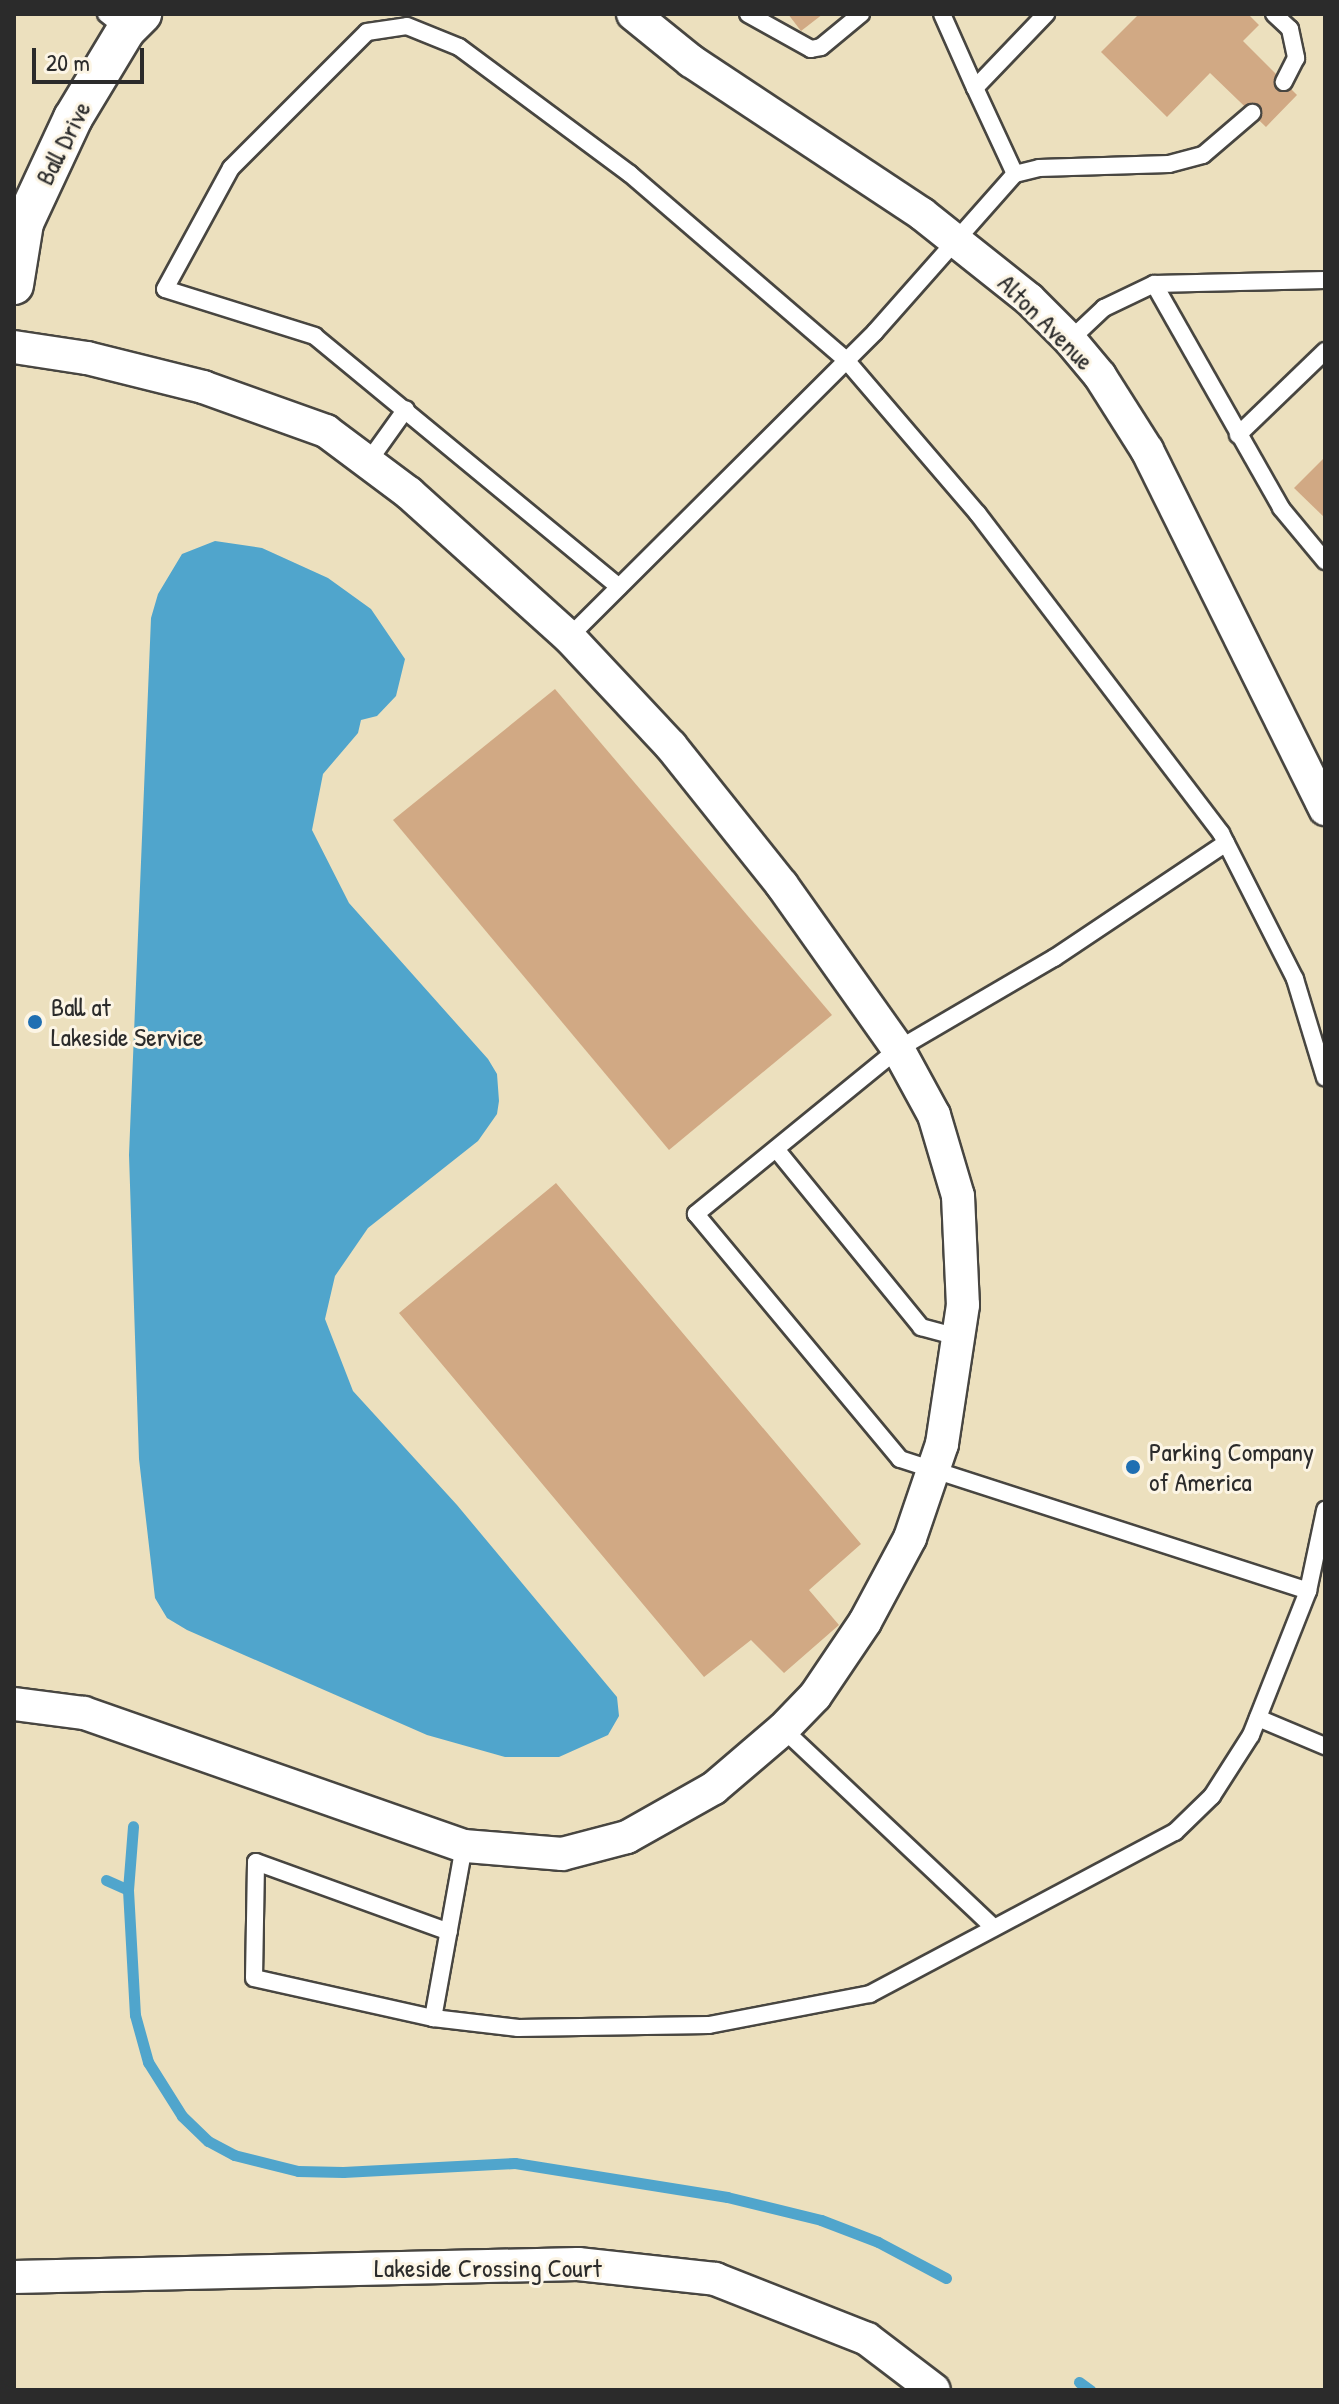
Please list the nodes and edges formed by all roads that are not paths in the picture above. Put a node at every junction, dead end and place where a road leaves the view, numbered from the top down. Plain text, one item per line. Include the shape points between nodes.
1 (633, 14) edge
2 (748, 14) edge
3 (861, 14) edge
4 (942, 14) edge
5 (1046, 14) edge
6 (1274, 14) edge
7 (125, 19) edge
8 (1284, 82) dead end
9 (975, 88) junction
10 (1252, 113) dead end
11 (1015, 174) junction
12 (957, 242) junction
13 (1325, 280) edge
14 (1154, 284) junction
15 (14, 285) edge
16 (1070, 340) junction
17 (14, 347) edge
18 (1325, 351) edge
19 (846, 360) junction
20 (406, 409) junction
21 (1238, 435) junction
22 (368, 462) junction
23 (1325, 561) edge
24 (619, 587) junction
25 (569, 637) junction
26 (1322, 793) edge
27 (1226, 843) junction
28 (898, 1049) junction
29 (1325, 1078) edge
30 (776, 1149) junction
31 (959, 1337) junction
32 (933, 1468) junction
33 (1325, 1510) edge
34 (1308, 1591) junction
35 (14, 1704) edge
36 (1258, 1718) junction
37 (783, 1729) junction
38 (1325, 1746) edge
39 (464, 1846) junction
40 (993, 1927) junction
41 (449, 1932) junction
42 (433, 2018) junction
43 (14, 2277) edge
44 (934, 2390) edge

1 - 12 street, Alton Avenue via 691,61
2 - 3 lane via 811,49 821,47
4 - 9 lane
5 - 9 lane
6 - 8 lane via 1290,29 1296,58
7 - 15 street, Ball Drive via 24,223
9 - 11 lane
10 - 11 lane via 1203,155 1169,164 1039,168
11 - 12 lane
12 - 16 street, Alton Avenue via 1029,299
12 - 19 lane
13 - 14 lane
14 - 16 lane via 1104,308
14 - 21 lane
16 - 26 street, Alton Avenue via 1147,450
17 - 22 street via 87,358 203,387 326,431
18 - 21 lane
19 - 20 lane via 630,174 459,47 407,26 367,32 231,168 165,289 315,336
19 - 24 lane
19 - 27 lane via 978,514
20 - 22 lane
20 - 24 lane
21 - 23 lane via 1281,508
22 - 25 street
24 - 25 lane
25 - 28 street via 671,746 782,885
27 - 28 lane via 1054,958
27 - 29 lane via 1295,979
28 - 30 lane
28 - 31 street via 934,1115 958,1196
30 - 31 lane via 921,1327
30 - 32 lane via 696,1214 900,1459
31 - 32 street
32 - 34 lane
32 - 37 street via 910,1538 865,1622 815,1696
33 - 34 lane
34 - 36 lane
35 - 39 street via 84,1713
36 - 38 lane
36 - 40 lane via 1212,1796 1175,1832
37 - 39 street via 714,1788 627,1837 562,1854
37 - 40 lane
39 - 41 lane
40 - 42 lane via 870,1994 709,2025 518,2028
41 - 42 lane
41 - 42 lane via 256,1862 254,1978
43 - 44 street, Lakeside Crossing Court via 578,2264 715,2279 867,2339

